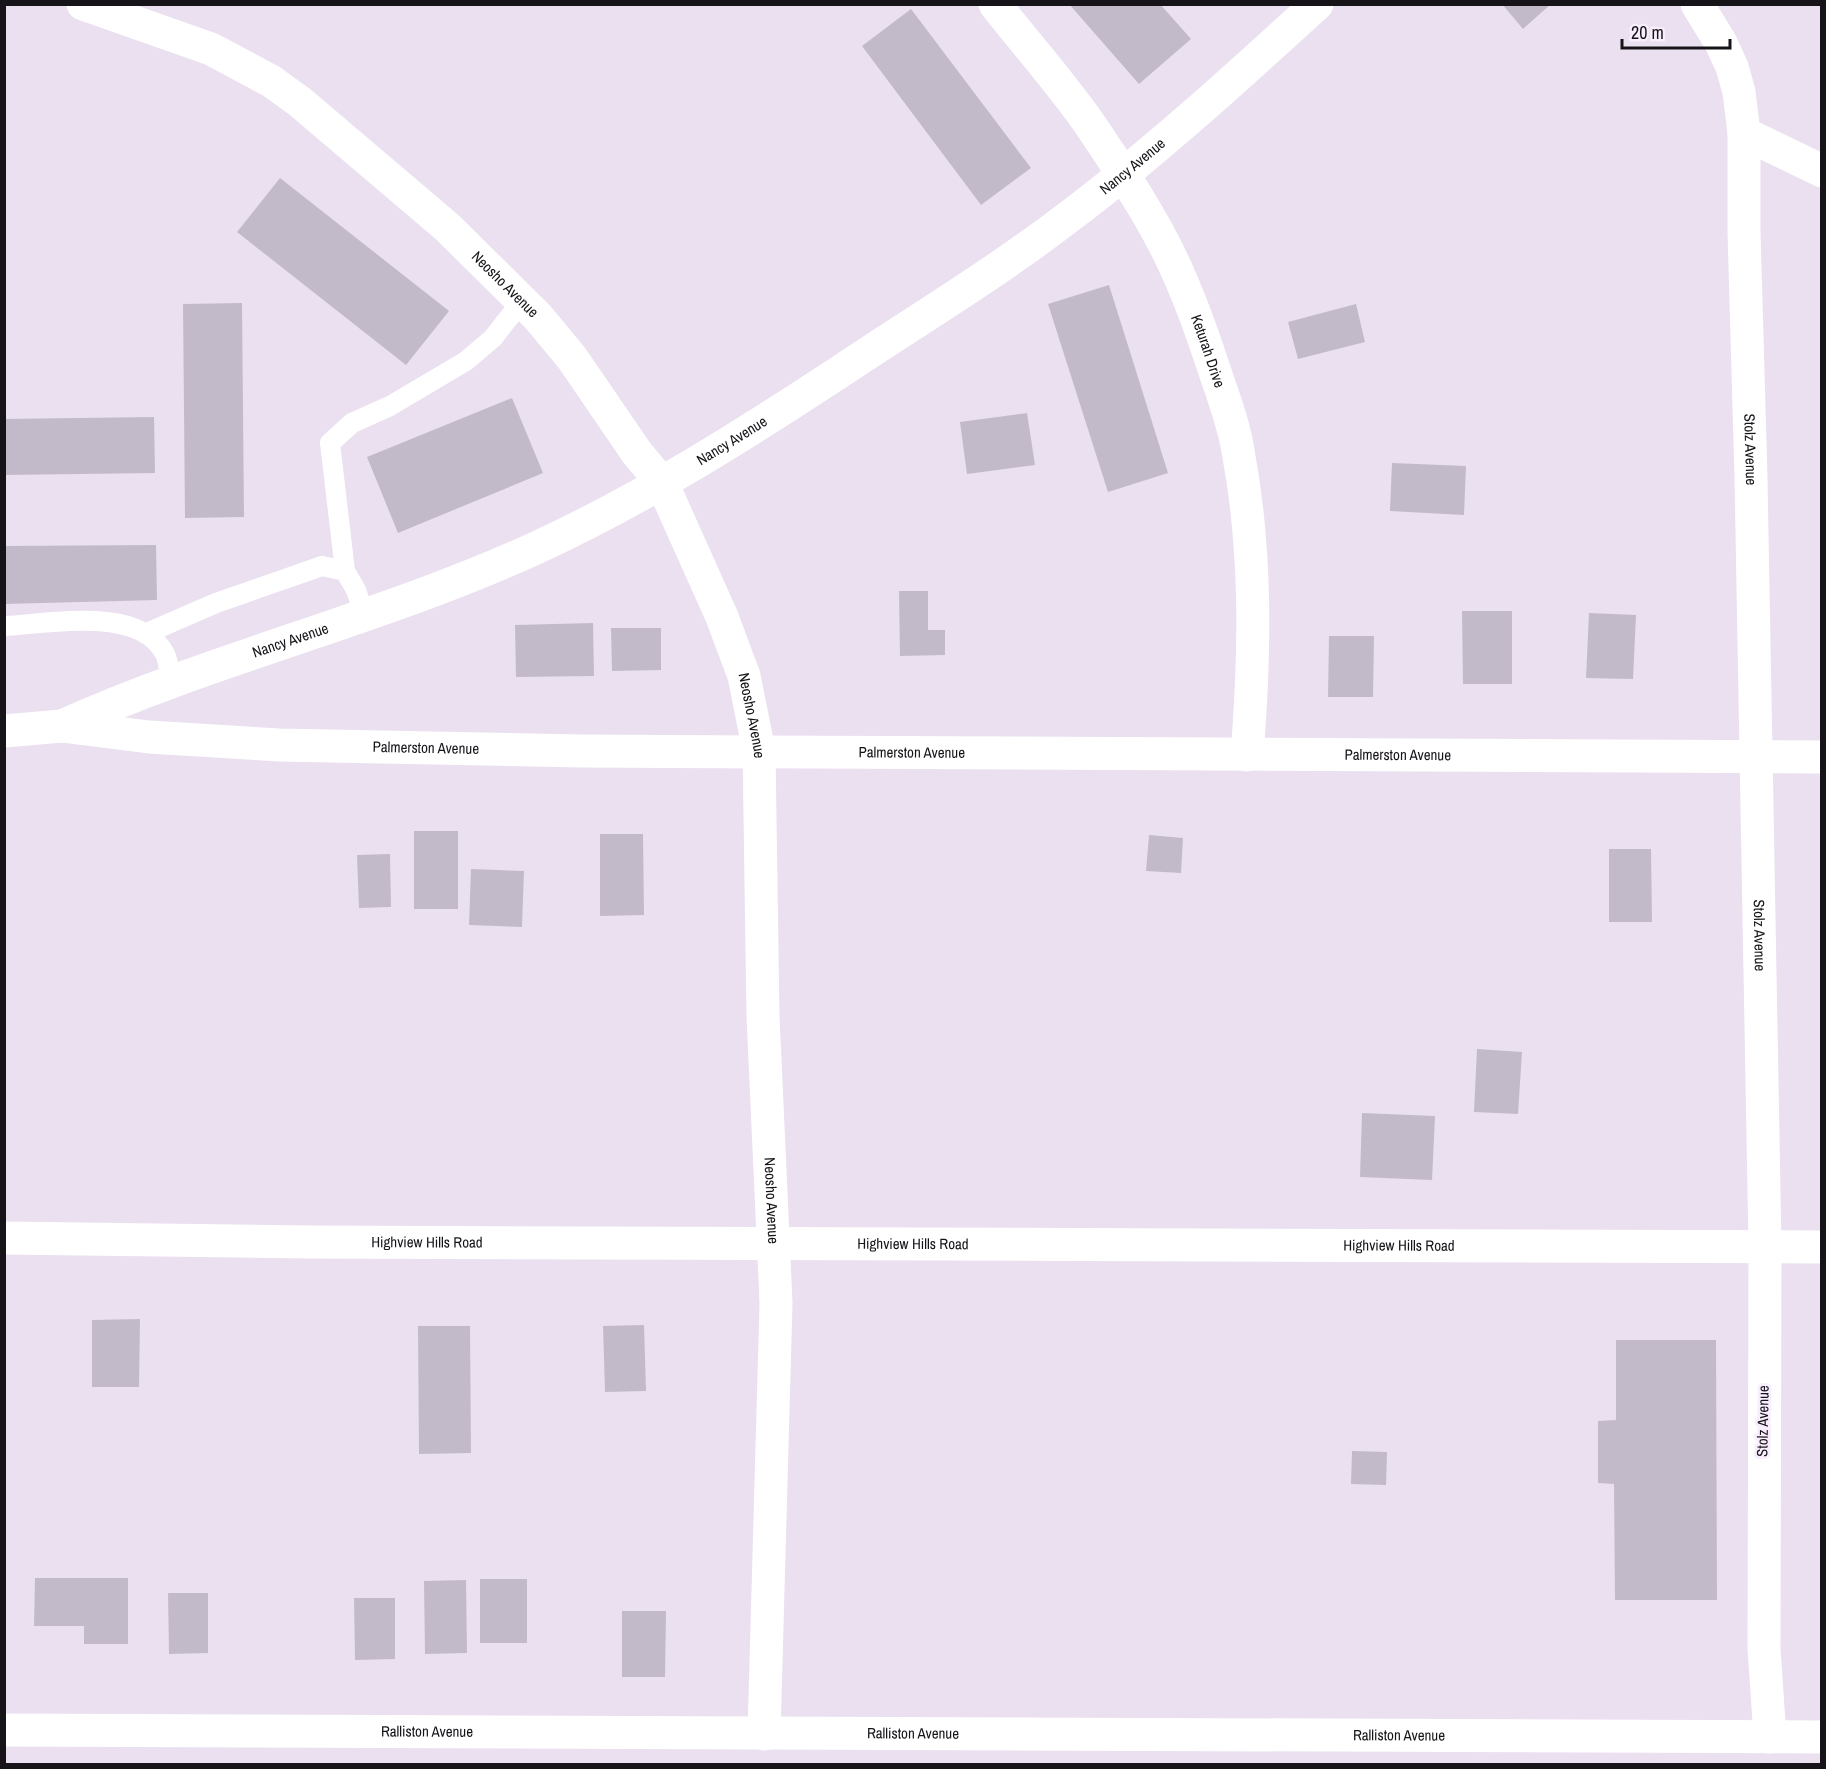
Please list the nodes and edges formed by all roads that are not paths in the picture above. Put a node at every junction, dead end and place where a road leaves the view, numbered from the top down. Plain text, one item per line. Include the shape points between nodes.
1 (83, 4) edge
2 (995, 4) edge
3 (1317, 4) edge
4 (1697, 4) edge
5 (1744, 133) junction
6 (1821, 171) edge
7 (1122, 174) junction
8 (522, 301) junction
9 (662, 483) junction
10 (345, 571) junction
11 (364, 614) junction
12 (4, 626) edge
13 (147, 633) junction
14 (171, 682) junction
15 (63, 726) junction
16 (4, 730) edge
17 (759, 751) junction
18 (1247, 755) junction
19 (1756, 756) junction
20 (1821, 757) edge
21 (4, 1238) edge
22 (772, 1242) junction
23 (1764, 1247) junction
24 (1821, 1247) edge
25 (4, 1730) edge
26 (764, 1734) junction
27 (1770, 1737) junction
28 (1821, 1737) edge

1 - 8 street, Neosho Avenue via 211,49 271,81 447,226
2 - 7 street, Keturah Drive via 1089,123
3 - 7 street, Nancy Avenue via 1191,119
4 - 5 street, Stolz Avenue via 1732,67
5 - 6 street
5 - 19 street, Stolz Avenue
7 - 9 street, Nancy Avenue via 989,274 717,452
7 - 18 street, Keturah Drive via 1172,261 1201,329 1238,449 1253,588
8 - 9 street, Neosho Avenue via 572,358
8 - 10 lane via 493,338 466,361 390,406 352,423 330,443
9 - 11 street, Nancy Avenue via 531,550
9 - 17 street, Neosho Avenue via 744,676
10 - 11 lane
10 - 13 lane via 322,566 216,603
11 - 14 street, Nancy Avenue
12 - 13 lane via 109,620
13 - 14 lane via 165,655
14 - 15 street, Nancy Avenue
15 - 16 street, Palmerston Avenue
15 - 17 street, Palmerston Avenue via 149,737 279,745
17 - 18 street, Palmerston Avenue
17 - 22 street, Neosho Avenue via 763,1016
18 - 19 street, Palmerston Avenue
19 - 20 street, Palmerston Avenue
19 - 23 street, Stolz Avenue
21 - 22 street, Highview Hills Road
22 - 23 street, Highview Hills Road
22 - 26 street, Neosho Avenue via 775,1401
23 - 24 street, Highview Hills Road
23 - 27 street, Stolz Avenue via 1764,1638
25 - 26 street, Ralliston Avenue
26 - 27 street, Ralliston Avenue
27 - 28 street, Ralliston Avenue

